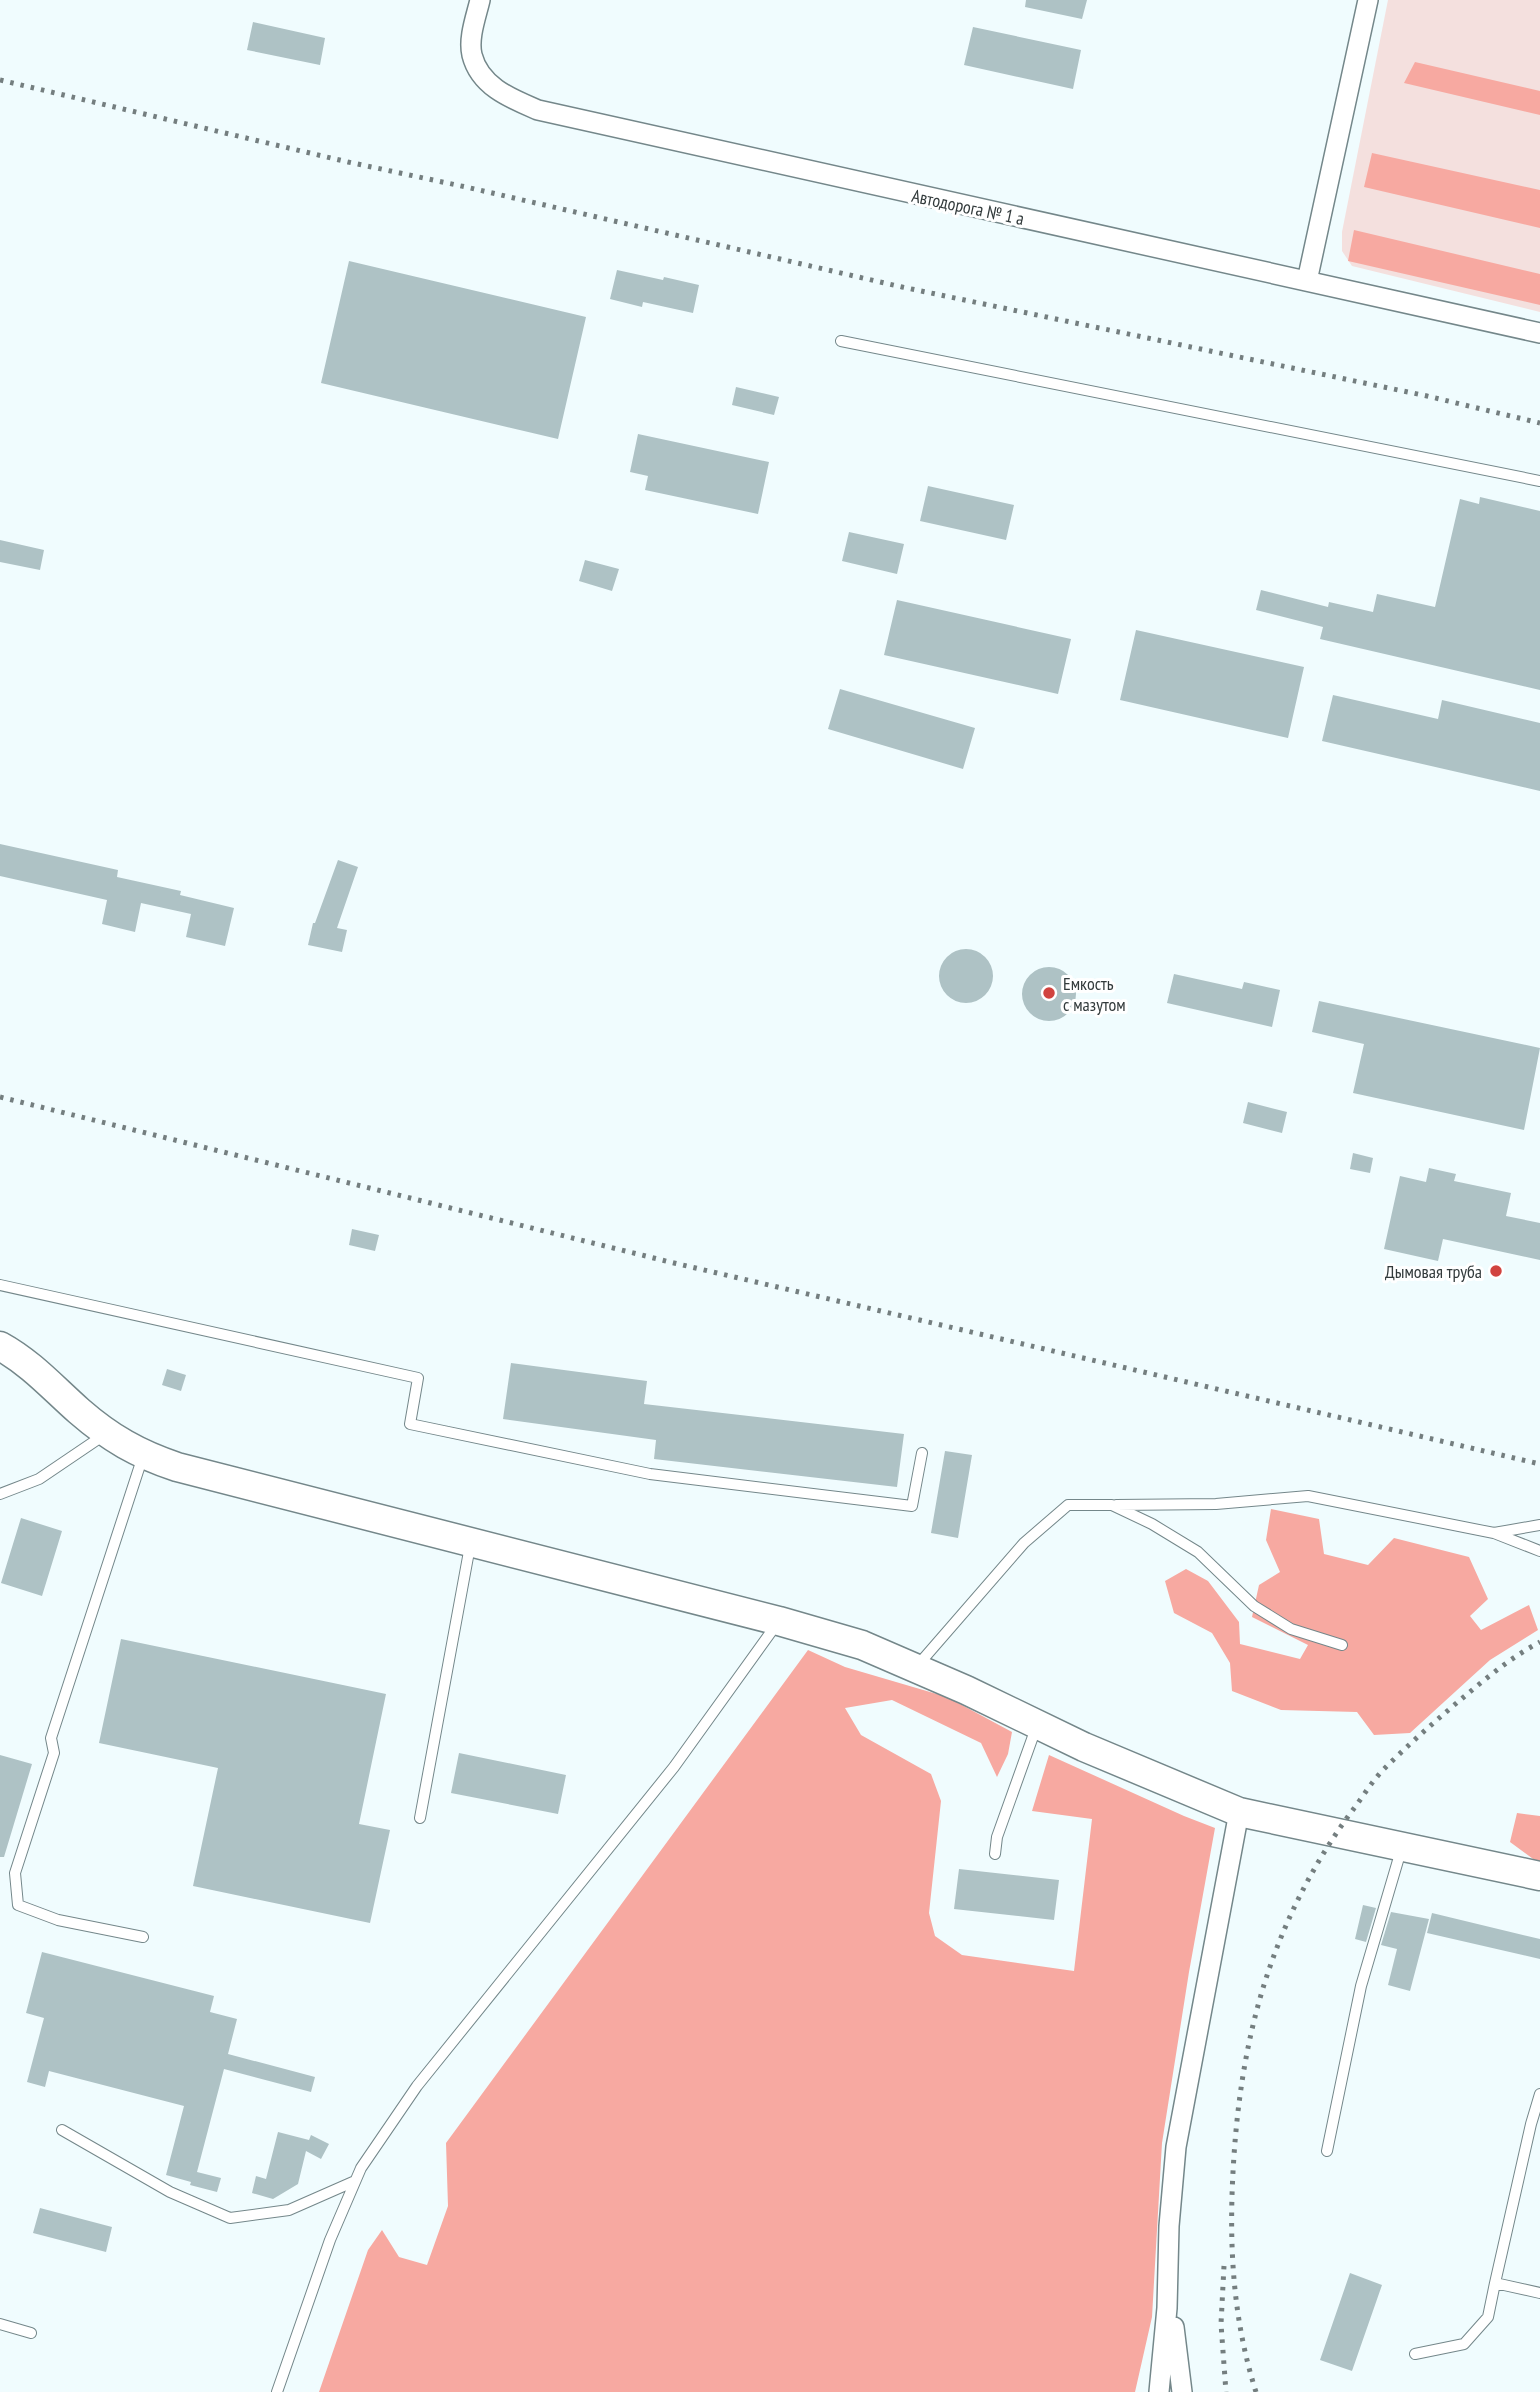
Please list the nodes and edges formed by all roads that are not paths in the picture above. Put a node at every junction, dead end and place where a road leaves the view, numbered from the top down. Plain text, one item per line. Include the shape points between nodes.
1 (480, 0) edge
2 (1368, 0) edge
3 (1307, 281) junction
4 (1540, 333) edge
5 (842, 341) dead end
6 (1540, 481) edge
7 (0, 1285) edge
8 (0, 1346) edge
9 (108, 1433) junction
10 (922, 1453) dead end
11 (143, 1456) junction
12 (0, 1494) edge
13 (1111, 1505) junction
14 (1540, 1525) edge
15 (1493, 1533) junction
16 (471, 1542) junction
17 (1540, 1551) edge
18 (779, 1620) junction
19 (1342, 1645) dead end
20 (916, 1668) junction
21 (1037, 1724) junction
22 (1239, 1812) junction
23 (419, 1818) dead end
24 (1402, 1847) junction
25 (995, 1854) dead end
26 (1540, 1876) edge
27 (144, 1937) dead end
28 (1540, 2094) edge
29 (62, 2130) dead end
30 (1327, 2151) dead end
31 (355, 2181) junction
32 (1168, 2277) junction
33 (1495, 2283) junction
34 (1540, 2293) edge
35 (0, 2324) edge
36 (32, 2333) dead end
37 (1415, 2354) dead end
38 (277, 2392) edge
39 (1159, 2392) edge
40 (1182, 2392) edge

1 - 3 street, Автодорога № 1 а via 471,54 481,74 504,96 538,110
2 - 3 street
3 - 4 street, Автодорога № 1 а
5 - 6 lane
7 - 10 lane via 418,1378 410,1424 650,1474 912,1506
8 - 9 street via 50,1381
9 - 11 street
9 - 12 lane via 39,1479
11 - 16 street
11 - 27 lane via 51,1738 54,1753 15,1873 18,1905 58,1920
13 - 15 lane via 1216,1504 1308,1496
13 - 19 lane via 1198,1552 1254,1606 1291,1629
13 - 20 lane via 1068,1505 1024,1544
14 - 15 lane
15 - 17 lane
16 - 18 street
16 - 23 lane
18 - 20 street
18 - 31 lane via 674,1767 417,2086
20 - 21 street
21 - 22 street
21 - 25 lane
22 - 24 street
22 - 32 street via 1176,2147
24 - 26 street
24 - 30 lane via 1361,1986
28 - 33 lane
29 - 31 lane via 170,2192 230,2218 289,2210
31 - 38 lane
32 - 39 street
32 - 40 street
33 - 34 lane
33 - 37 lane via 1488,2317 1464,2344
35 - 36 lane

